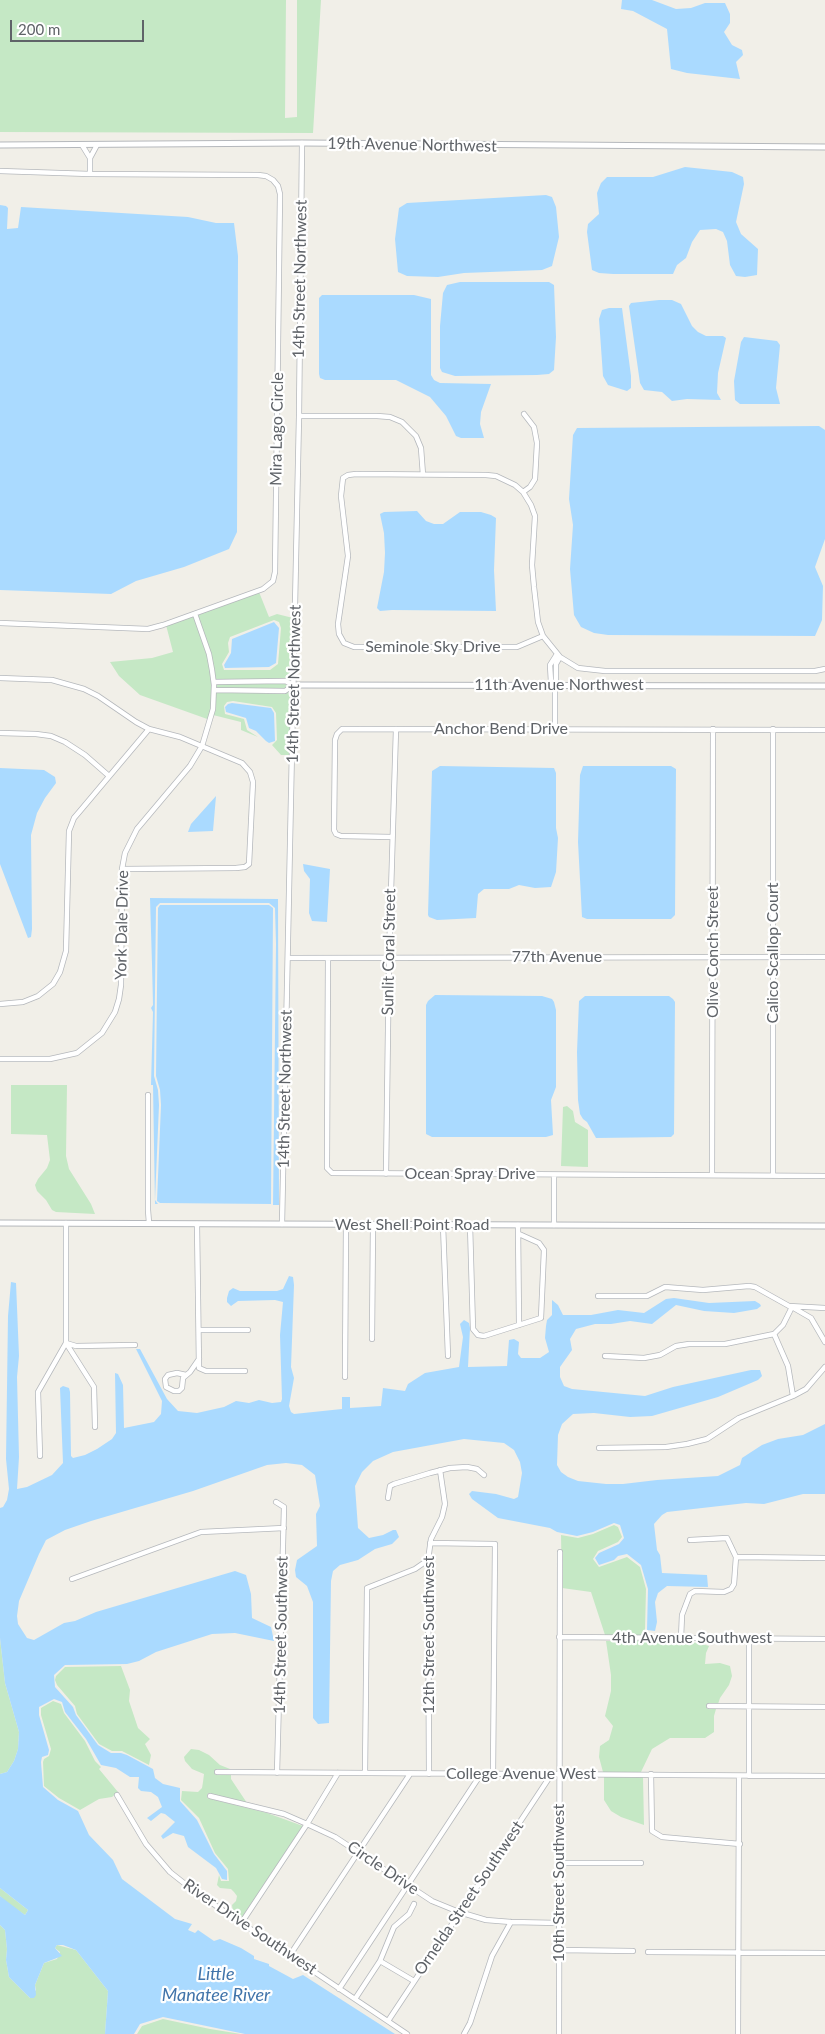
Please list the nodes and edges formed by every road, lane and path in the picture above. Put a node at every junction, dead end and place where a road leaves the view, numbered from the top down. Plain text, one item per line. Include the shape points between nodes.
1 (302, 143) junction
2 (0, 145) edge
3 (82, 145) junction
4 (97, 145) junction
5 (825, 147) edge
6 (90, 158) junction
7 (0, 171) edge
8 (90, 174) junction
9 (524, 414) dead end
10 (299, 416) junction
11 (423, 475) junction
12 (523, 492) junction
13 (195, 614) junction
14 (0, 623) edge
15 (543, 636) junction
16 (558, 656) junction
17 (567, 662) junction
18 (825, 669) edge
19 (556, 670) junction
20 (0, 678) edge
21 (214, 682) junction
22 (294, 685) junction
23 (554, 685) junction
24 (825, 686) edge
25 (214, 690) junction
26 (149, 728) junction
27 (396, 729) junction
28 (713, 729) junction
29 (773, 729) junction
30 (555, 730) junction
31 (825, 730) edge
32 (0, 733) edge
33 (202, 746) junction
34 (109, 776) junction
35 (392, 837) junction
36 (122, 869) junction
37 (389, 957) junction
38 (713, 957) junction
39 (773, 957) junction
40 (825, 957) edge
41 (288, 958) junction
42 (328, 958) junction
43 (0, 1004) edge
44 (0, 1059) edge
45 (148, 1095) dead end
46 (386, 1174) junction
47 (554, 1175) junction
48 (712, 1175) junction
49 (773, 1176) junction
50 (825, 1176) edge
51 (0, 1222) edge
52 (66, 1223) junction
53 (149, 1224) junction
54 (197, 1224) junction
55 (282, 1224) junction
56 (346, 1224) junction
57 (373, 1224) junction
58 (443, 1225) junction
59 (470, 1225) junction
60 (518, 1225) junction
61 (554, 1225) junction
62 (825, 1226) edge
63 (518, 1234) junction
64 (598, 1296) dead end
65 (792, 1307) junction
66 (825, 1308) edge
67 (519, 1325) junction
68 (199, 1330) junction
69 (248, 1330) dead end
70 (774, 1334) junction
71 (372, 1339) dead end
72 (825, 1342) edge
73 (66, 1343) junction
74 (135, 1345) dead end
75 (448, 1356) dead end
76 (606, 1356) dead end
77 (198, 1359) junction
78 (825, 1367) edge
79 (245, 1371) dead end
80 (186, 1375) junction
81 (345, 1377) dead end
82 (793, 1396) junction
83 (95, 1427) dead end
84 (599, 1448) dead end
85 (40, 1456) dead end
86 (440, 1470) junction
87 (484, 1475) dead end
88 (388, 1498) dead end
89 (276, 1502) dead end
90 (284, 1528) junction
91 (690, 1540) dead end
92 (430, 1543) junction
93 (560, 1552) dead end
94 (736, 1557) junction
95 (825, 1558) edge
96 (428, 1560) junction
97 (72, 1579) dead end
98 (559, 1638) junction
99 (681, 1638) junction
100 (749, 1639) junction
101 (825, 1639) edge
102 (709, 1706) dead end
103 (749, 1706) junction
104 (825, 1707) edge
105 (217, 1772) dead end
106 (277, 1773) junction
107 (338, 1773) junction
108 (365, 1773) junction
109 (410, 1774) junction
110 (429, 1774) junction
111 (481, 1774) junction
112 (493, 1774) junction
113 (551, 1774) junction
114 (651, 1774) junction
115 (560, 1775) junction
116 (740, 1776) junction
117 (749, 1776) junction
118 (825, 1776) edge
119 (116, 1795) dead end
120 (210, 1796) dead end
121 (308, 1824) junction
122 (740, 1844) junction
123 (359, 1852) junction
124 (560, 1863) junction
125 (641, 1863) dead end
126 (407, 1885) junction
127 (414, 1904) dead end
128 (459, 1912) junction
129 (242, 1922) junction
130 (511, 1922) junction
131 (559, 1923) junction
132 (560, 1950) junction
133 (633, 1951) dead end
134 (648, 1952) dead end
135 (825, 1953) edge
136 (739, 1954) junction
137 (290, 1955) junction
138 (380, 1961) junction
139 (414, 1981) junction
140 (339, 1989) junction
141 (355, 1999) junction
142 (388, 2021) junction
143 (408, 2034) edge
144 (464, 2034) edge
145 (559, 2034) edge
146 (738, 2034) edge

1 - 4 street, 19th Avenue Northwest
1 - 5 street, 19th Avenue Northwest
1 - 10 street, 14th Street Northwest
2 - 3 street, 19th Avenue Northwest
3 - 4 street, 19th Avenue Northwest
3 - 6 street
4 - 6 street
6 - 8 street
7 - 8 street, Mira Lago Circle
8 - 13 street, Mira Lago Circle via 258,175 273,180 280,191 275,575 266,588
9 - 12 street via 534,427 537,443 535,479
10 - 11 street via 377,416 402,422 416,436 422,448
10 - 22 street, 14th Street Northwest
11 - 12 street, Seminole Sky Drive via 496,476
11 - 15 street, Seminole Sky Drive via 348,475 343,478 341,496 348,556 338,624 344,643 354,647 517,647
12 - 15 street, Seminole Sky Drive via 535,516 532,565 538,622
13 - 14 street, Mira Lago Circle via 148,629
13 - 21 street, York Dale Drive via 209,654
15 - 16 street, Seminole Sky Drive
16 - 17 street, Seminole Sky Drive
16 - 19 street
16 - 23 street via 550,664
17 - 18 street, Seminole Sky Drive via 590,671
17 - 19 street
19 - 23 street
20 - 26 street via 70,684 98,696 124,716
21 - 22 street, 11th Avenue Northwest via 285,682
21 - 25 street, York Dale Drive
22 - 23 street, 11th Avenue Northwest
22 - 25 street, 11th Avenue Northwest via 285,691
22 - 41 street, 14th Street Northwest
23 - 24 street, 11th Avenue Northwest
23 - 30 street
25 - 33 street, York Dale Drive via 213,709
26 - 33 street
26 - 34 street
27 - 30 street, Anchor Bend Drive
27 - 35 street, Sunlit Coral Street
27 - 35 street, Anchor Bend Drive via 342,730 334,740 332,825 336,834
28 - 29 street, Anchor Bend Drive
28 - 30 street, Anchor Bend Drive
28 - 38 street, Olive Conch Street
29 - 31 street, Anchor Bend Drive
29 - 39 street, Calico Scallop Court
32 - 34 street via 51,736 85,755
33 - 36 street, York Dale Drive via 180,780 137,829 125,853
33 - 36 street via 242,762 250,772 253,782 249,864 236,868
34 - 43 street via 74,818 69,831 66,951 60,972 53,984 38,996 23,1002
35 - 37 street, Sunlit Coral Street
36 - 44 street, York Dale Drive via 121,985 109,1024 77,1053 50,1059
37 - 38 street, 77th Avenue
37 - 42 street, 77th Avenue
37 - 46 street, Sunlit Coral Street
38 - 39 street, 77th Avenue
38 - 48 street, Olive Conch Street
39 - 40 street, 77th Avenue
39 - 49 street, Calico Scallop Court
41 - 42 street, 77th Avenue
41 - 55 street, 14th Street Northwest
42 - 46 street, Ocean Spray Drive via 327,1168 337,1174
45 - 53 street
46 - 47 street, Ocean Spray Drive
47 - 48 street, Ocean Spray Drive
47 - 61 street
48 - 49 street, Ocean Spray Drive
49 - 50 street, Ocean Spray Drive
51 - 52 street, West Shell Point Road
52 - 53 street, West Shell Point Road
52 - 73 street
53 - 54 street, West Shell Point Road
54 - 55 street, West Shell Point Road
54 - 68 street
55 - 56 street, West Shell Point Road
56 - 57 street, West Shell Point Road
56 - 81 street
57 - 58 street, West Shell Point Road
57 - 71 street
58 - 59 street, West Shell Point Road
58 - 75 street
59 - 60 street, West Shell Point Road
59 - 67 street via 472,1329 484,1336
60 - 61 street, West Shell Point Road
60 - 63 street
61 - 62 street, West Shell Point Road
63 - 67 street
63 - 67 street via 539,1243 544,1250 541,1318
64 - 65 street via 647,1296 666,1286 703,1290 749,1286
65 - 66 street
65 - 70 street
65 - 72 street via 811,1318
68 - 69 street
68 - 77 street
70 - 76 street via 725,1344 676,1346 660,1355 644,1358
70 - 82 street via 788,1366
73 - 74 street via 76,1346
73 - 83 street via 94,1387
73 - 85 street via 38,1392
77 - 79 street via 199,1368 206,1371
77 - 80 street
78 - 82 street via 806,1389
80 - 80 street via 179,1391 166,1387 168,1375
82 - 84 street via 739,1418 707,1439 666,1447
86 - 87 street via 473,1468
86 - 88 street via 390,1486
86 - 92 street, 12th Street Southwest via 445,1504
89 - 90 street, 14th Street Southwest via 284,1507
90 - 97 street via 201,1532
90 - 106 street, 14th Street Southwest
91 - 94 street via 727,1538
92 - 96 street, 12th Street Southwest
92 - 112 street via 495,1544
93 - 98 street, 10th Street Southwest
94 - 95 street
94 - 99 street via 731,1589 690,1594 682,1615
96 - 108 street via 366,1588
96 - 110 street, 12th Street Southwest
98 - 99 street, 4th Avenue Southwest
98 - 115 street, 10th Street Southwest
99 - 100 street, 4th Avenue Southwest
100 - 101 street, 4th Avenue Southwest
100 - 103 street
102 - 103 street
103 - 104 street
103 - 117 street
105 - 106 street, College Avenue West
106 - 107 street, College Avenue West
107 - 108 street, College Avenue West
107 - 121 street
108 - 109 street, College Avenue West
109 - 110 street, College Avenue West
109 - 123 street
110 - 111 street, College Avenue West
111 - 112 street, College Avenue West
111 - 126 street
112 - 113 street, College Avenue West
113 - 115 street, College Avenue West
113 - 128 street, Ornelda Street Southwest
114 - 115 street, College Avenue West
114 - 116 street, College Avenue West
114 - 122 street via 652,1831 662,1837
115 - 124 street, 10th Street Southwest
116 - 117 street, College Avenue West
116 - 122 street
117 - 118 street, College Avenue West
119 - 129 street, River Drive Southwest via 146,1844 170,1872
120 - 121 street, Circle Drive via 284,1814
121 - 123 street, Circle Drive
121 - 129 street
122 - 136 street
123 - 126 street, Circle Drive
123 - 137 street
124 - 125 street
124 - 131 street, 10th Street Southwest
126 - 128 street, Circle Drive via 432,1901
126 - 140 street
127 - 138 street via 409,1914 394,1927
128 - 130 street, Circle Drive via 486,1920
128 - 139 street, Ornelda Street Southwest
129 - 137 street, River Drive Southwest
130 - 131 street, Circle Drive
130 - 144 street via 492,1956
131 - 132 street, 10th Street Southwest
132 - 133 street
132 - 145 street, 10th Street Southwest
134 - 136 street
135 - 136 street
136 - 146 street
137 - 140 street, River Drive Southwest
138 - 139 street
138 - 141 street
139 - 142 street, Ornelda Street Southwest
140 - 141 street, River Drive Southwest
141 - 142 street, River Drive Southwest
142 - 143 street, River Drive Southwest

